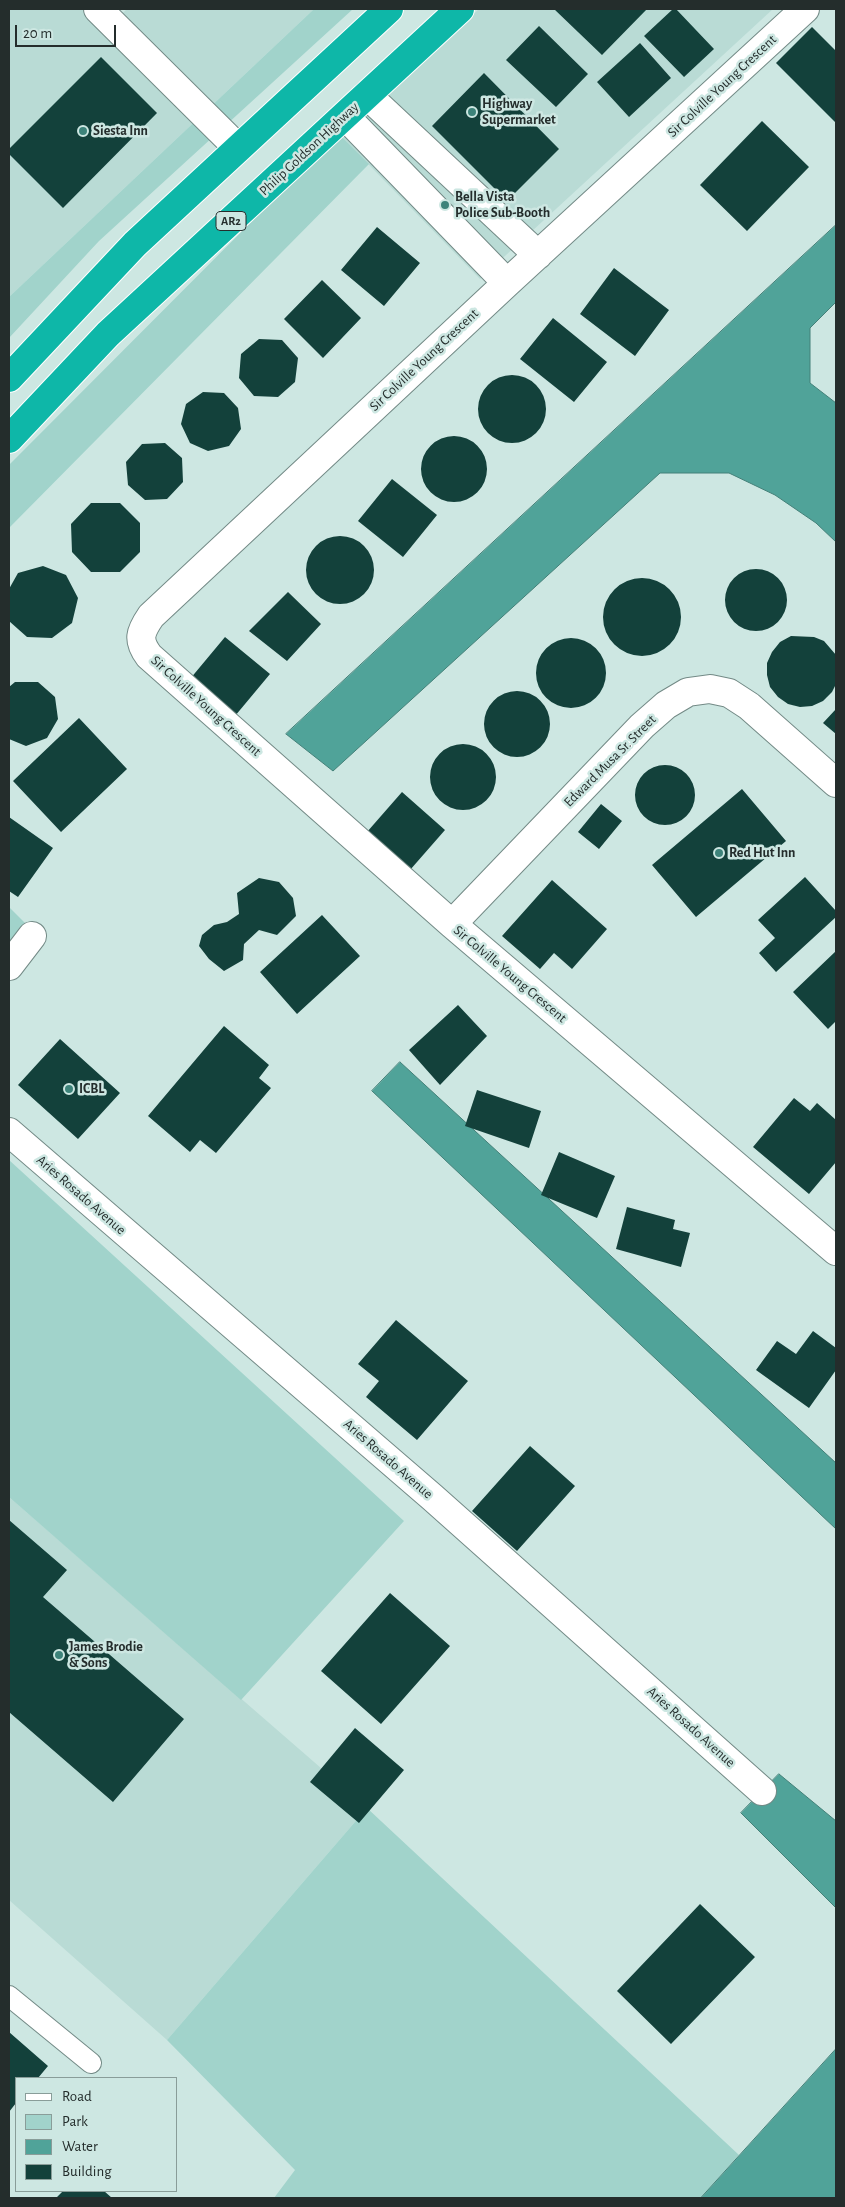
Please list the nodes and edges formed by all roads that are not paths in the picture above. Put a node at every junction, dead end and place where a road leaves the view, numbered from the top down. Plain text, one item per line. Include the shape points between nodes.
1 (98, 9) edge
2 (389, 9) edge
3 (460, 9) edge
4 (805, 9) edge
5 (367, 95) junction
6 (345, 116) junction
7 (238, 148) junction
8 (538, 255) junction
9 (507, 283) junction
10 (9, 378) edge
11 (9, 439) edge
12 (836, 784) edge
13 (452, 924) junction
14 (32, 936) dead end
15 (9, 966) edge
16 (9, 1132) edge
17 (836, 1252) edge
18 (762, 1791) dead end
19 (9, 1996) edge
20 (92, 2063) dead end

1 - 7 street
2 - 7 highway
3 - 5 highway, Philip Goldson Highway / AR2
4 - 8 street, Sir Colville Young Crescent
5 - 6 highway, Philip Goldson Highway / AR2
5 - 8 street
6 - 9 street
6 - 11 highway, Philip Goldson Highway / AR2 via 108,334
7 - 10 highway via 135,244
8 - 9 street, Sir Colville Young Crescent
9 - 13 street, Sir Colville Young Crescent via 151,616 140,637 142,647 150,656
12 - 13 street, Edward Musa Sr. Street via 749,706 729,693 710,689 688,692 666,705 642,726
13 - 17 street, Sir Colville Young Crescent
14 - 15 street
16 - 18 street, Aries Rosado Avenue via 432,1497
19 - 20 lane

